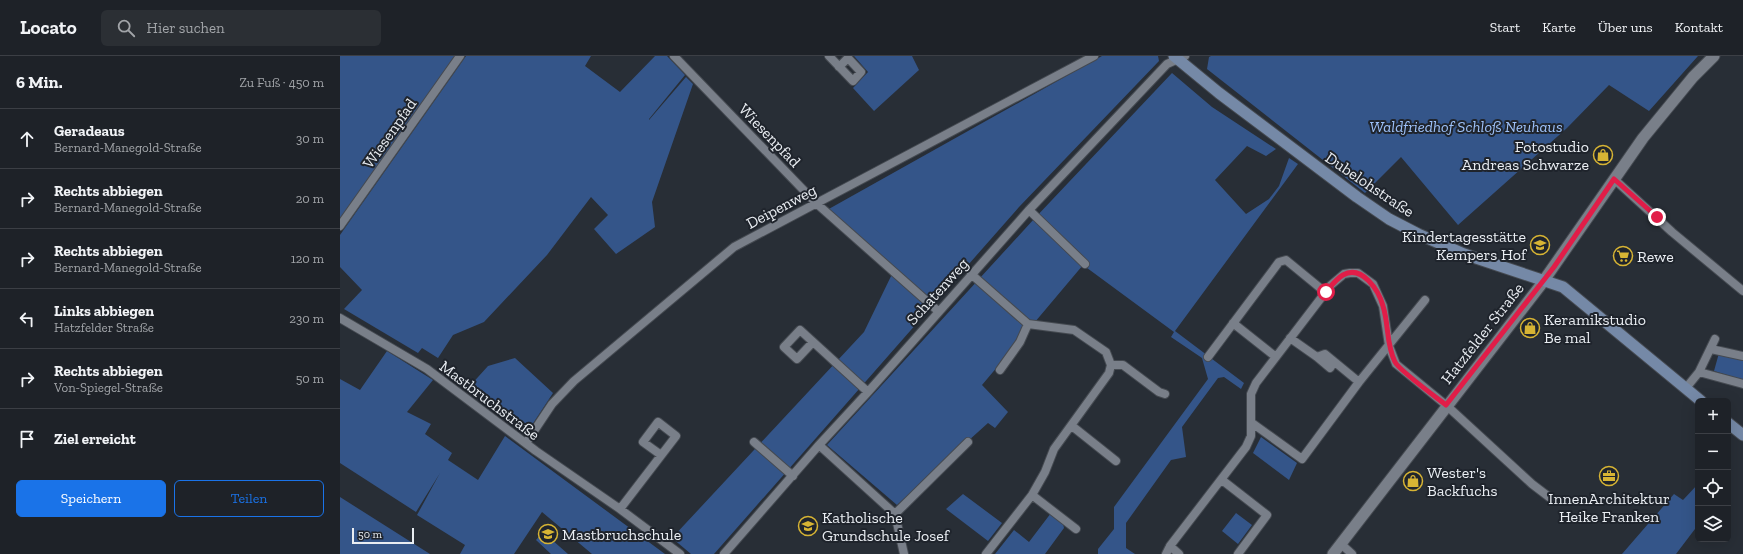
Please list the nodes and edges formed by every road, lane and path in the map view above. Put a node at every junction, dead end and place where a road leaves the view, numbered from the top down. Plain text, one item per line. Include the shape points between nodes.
1 (460, 56) edge
2 (674, 56) edge
3 (829, 56) edge
4 (1094, 56) edge
5 (1714, 56) edge
6 (1179, 57) edge
7 (839, 67) dead end
8 (1614, 179) junction
9 (816, 203) junction
10 (1029, 210) junction
11 (340, 226) edge
12 (1085, 264) dead end
13 (971, 274) junction
14 (1543, 282) junction
15 (1743, 291) edge
16 (1326, 292) junction
17 (1425, 300) dead end
18 (938, 311) junction
19 (340, 318) edge
20 (1233, 323) junction
21 (1028, 324) junction
22 (1290, 338) junction
23 (1715, 339) dead end
24 (813, 342) dead end
25 (1389, 346) junction
26 (1711, 349) junction
27 (1743, 356) edge
28 (1208, 357) dead end
29 (1276, 357) junction
30 (1111, 365) junction
31 (1000, 370) dead end
32 (1699, 372) junction
33 (1359, 382) junction
34 (1743, 384) edge
35 (1686, 388) junction
36 (868, 392) junction
37 (1165, 394) dead end
38 (1698, 398) edge
39 (1446, 405) junction
40 (1252, 424) junction
41 (1731, 425) edge
42 (1072, 426) junction
43 (1743, 435) edge
44 (754, 442) dead end
45 (968, 442) dead end
46 (526, 443) junction
47 (819, 445) junction
48 (661, 455) dead end
49 (1116, 461) dead end
50 (793, 476) junction
51 (1222, 480) junction
52 (1032, 495) junction
53 (1553, 500) dead end
54 (620, 509) junction
55 (895, 514) junction
56 (1076, 529) dead end
57 (1341, 544) junction
58 (1168, 550) edge
59 (680, 554) edge
60 (724, 554) edge
61 (904, 554) edge
62 (986, 554) edge
63 (1180, 554) edge
64 (1238, 554) edge
65 (1333, 554) edge
66 (1352, 554) edge

1 - 11 street, Wiesenpfad
2 - 9 street, Wiesenpfad
3 - 7 street
4 - 9 street, Deipenweg
5 - 8 street, Hatzfelder Straße via 1669,105
6 - 10 street, Schatenweg via 1168,64
6 - 14 main road, Dubelohstraße via 1219,93 1359,199 1390,219 1458,251
8 - 14 street, Hatzfelder Straße
8 - 15 street
9 - 18 street, Wiesenpfad
9 - 46 street, Deipenweg via 734,247 574,381 552,404
10 - 12 street
10 - 13 street, Schatenweg
13 - 18 street, Schatenweg
13 - 21 street
14 - 35 main road, Dubelohstraße via 1562,287 1569,292
14 - 39 street, Hatzfelder Straße
16 - 20 street via 1286,260 1279,262
16 - 22 street
16 - 25 street via 1344,274 1350,272 1367,280 1375,288 1383,306
17 - 25 street
18 - 36 street, Schatenweg
19 - 46 street, Mastbruchstraße via 426,369
20 - 28 street
20 - 29 street
21 - 30 street via 1074,330 1106,352
21 - 31 street via 1020,342
22 - 29 street
22 - 33 street via 1317,357 1325,354
23 - 26 street
24 - 36 street
25 - 33 street
25 - 39 street via 1396,364
26 - 27 street
26 - 32 street
29 - 40 street via 1256,383 1251,394
30 - 37 street via 1123,366
30 - 42 street via 1109,373
32 - 34 street
32 - 35 street
33 - 40 street via 1302,458
35 - 38 main road, Dubelohstraße
36 - 47 street, Schatenweg
39 - 53 street
39 - 57 street, Hatzfelder Straße
40 - 51 street via 1251,436 1246,446
41 - 43 main road
42 - 49 street
42 - 52 street via 1054,449
44 - 50 street
45 - 55 street
46 - 54 street, Mastbruchstraße
47 - 50 street, Schatenweg
47 - 55 street
48 - 54 street
50 - 60 street, Schatenweg
51 - 58 street
51 - 64 street via 1267,515
52 - 56 street
52 - 62 street
54 - 59 street, Mastbruchstraße
55 - 61 street
57 - 65 street, Hatzfelder Straße
57 - 66 street
58 - 63 street

